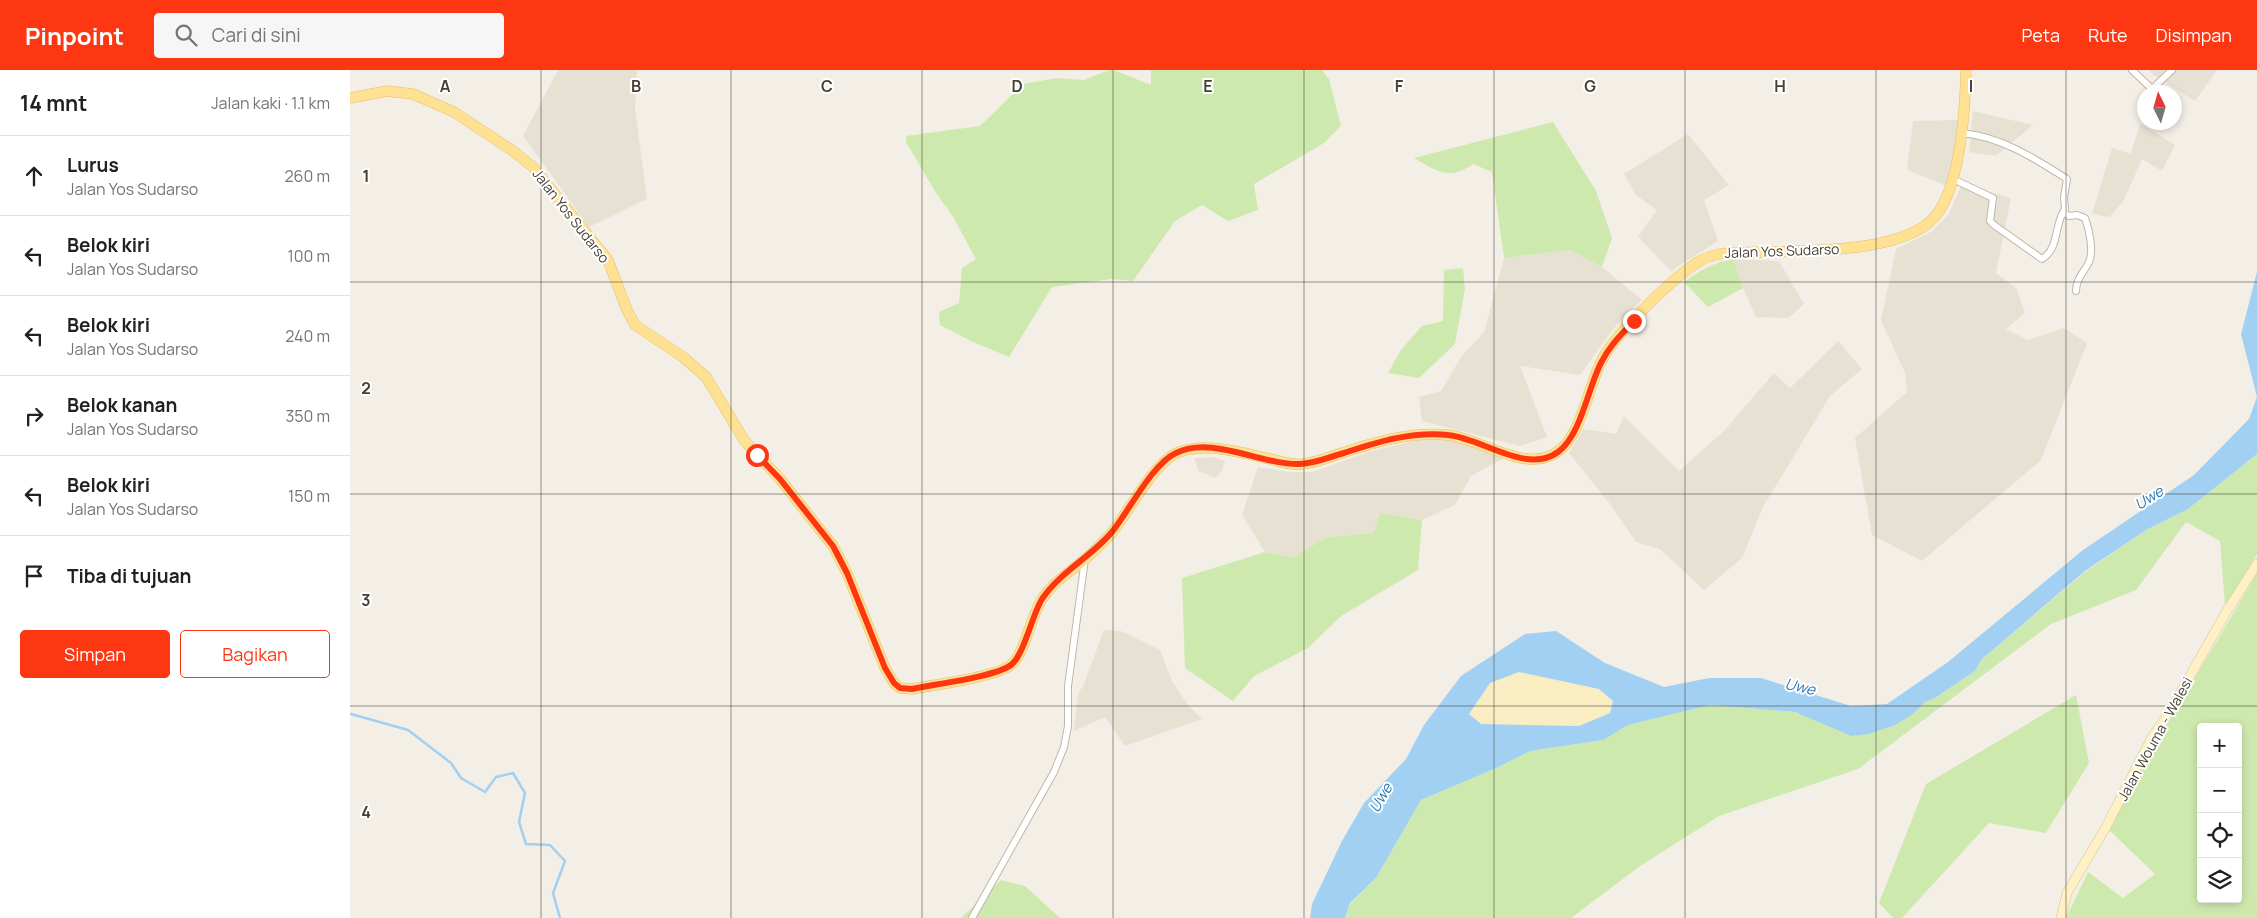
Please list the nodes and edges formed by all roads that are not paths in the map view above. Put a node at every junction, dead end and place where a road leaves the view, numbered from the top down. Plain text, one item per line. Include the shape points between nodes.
1 (1966, 70) edge
2 (2132, 70) edge
3 (2172, 70) edge
4 (350, 98) edge
5 (1961, 133) junction
6 (1953, 179) junction
7 (2063, 212) junction
8 (2076, 291) dead end
9 (1085, 559) junction
10 (2257, 564) edge
11 (972, 918) edge
12 (2061, 918) edge

1 - 5 main road, Jalan Yos Sudarso
2 - 3 street via 2152,89
4 - 9 main road, Jalan Yos Sudarso via 387,91 413,94 454,112 513,152 544,180 608,260 635,324 684,357 706,377 744,440 833,546 885,668 900,688 912,689 997,673 1010,666 1041,601 1055,582
5 - 6 main road, Jalan Yos Sudarso
5 - 7 street via 1978,134 2012,146 2067,179
6 - 7 street via 1992,198 1990,221 2042,259 2049,254
6 - 9 main road, Jalan Yos Sudarso via 1944,204 1931,221 1905,235 1848,248 1719,254 1694,264 1612,344 1601,361 1571,435 1558,452 1550,456 1530,460 1520,458 1467,438 1447,435 1381,441 1300,464 1225,450 1199,448 1184,451 1175,453 1162,464 1111,533
7 - 8 street via 2085,218 2089,237 2090,260
9 - 11 street via 1068,686 1068,726 1064,747 1054,772
10 - 12 street, Jalan Wouma - Walesi via 2151,739 2068,894

